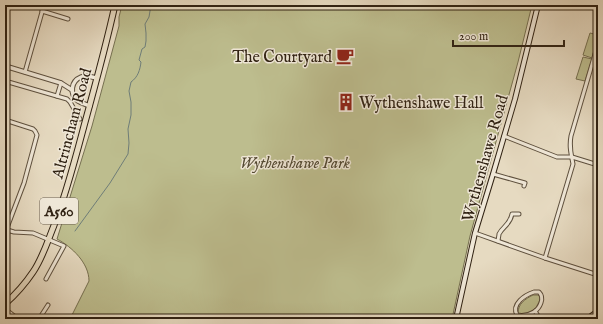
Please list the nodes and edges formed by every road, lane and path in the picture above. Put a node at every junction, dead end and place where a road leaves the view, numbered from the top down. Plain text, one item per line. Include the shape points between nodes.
1 (44, 5) edge
2 (115, 5) edge
3 (538, 5) edge
4 (42, 11) junction
5 (68, 18) dead end
6 (598, 44) edge
7 (5, 66) edge
8 (25, 72) junction
9 (97, 78) junction
10 (5, 80) edge
11 (62, 83) junction
12 (74, 83) junction
13 (72, 90) junction
14 (57, 96) junction
15 (90, 106) junction
16 (80, 119) dead end
17 (5, 120) edge
18 (504, 136) junction
19 (572, 157) junction
20 (598, 165) edge
21 (493, 174) junction
22 (525, 183) dead end
23 (519, 214) dead end
24 (6, 231) edge
25 (475, 232) junction
26 (49, 239) junction
27 (498, 241) junction
28 (545, 258) junction
29 (598, 275) edge
30 (46, 279) dead end
31 (5, 304) edge
32 (48, 305) dead end
33 (5, 308) edge
34 (535, 311) junction
35 (598, 311) edge
36 (18, 319) edge
37 (39, 319) edge
38 (456, 319) edge
39 (540, 319) edge
40 (588, 319) edge

1 - 4 street
2 - 9 highway, Altrincham Road / A560
3 - 18 main road, Wythenshawe Road
4 - 5 street
4 - 8 street
6 - 19 street via 571,136
7 - 8 street
8 - 11 street
9 - 12 street via 82,77
9 - 15 highway, Altrincham Road / A560
10 - 14 street
11 - 12 street
11 - 13 street
11 - 14 street
12 - 13 street
13 - 15 street via 76,100
14 - 16 street via 69,100
15 - 26 highway, Altrincham Road / A560
17 - 24 street via 33,129 37,135 24,183
18 - 19 street via 557,157
18 - 21 main road, Wythenshawe Road
19 - 20 street
19 - 28 street via 574,164
21 - 22 street
21 - 25 main road, Wythenshawe Road
23 - 27 street via 512,214
24 - 26 street via 33,233
25 - 27 street
25 - 38 main road, Wythenshawe Road
26 - 30 street via 64,246
26 - 31 highway, Altrincham Road / A560 via 33,273
27 - 28 street
28 - 29 street
32 - 37 street
33 - 36 street
34 - 34 street via 543,299 539,292 528,294 516,306 515,311 519,316
34 - 39 street
35 - 40 main road

